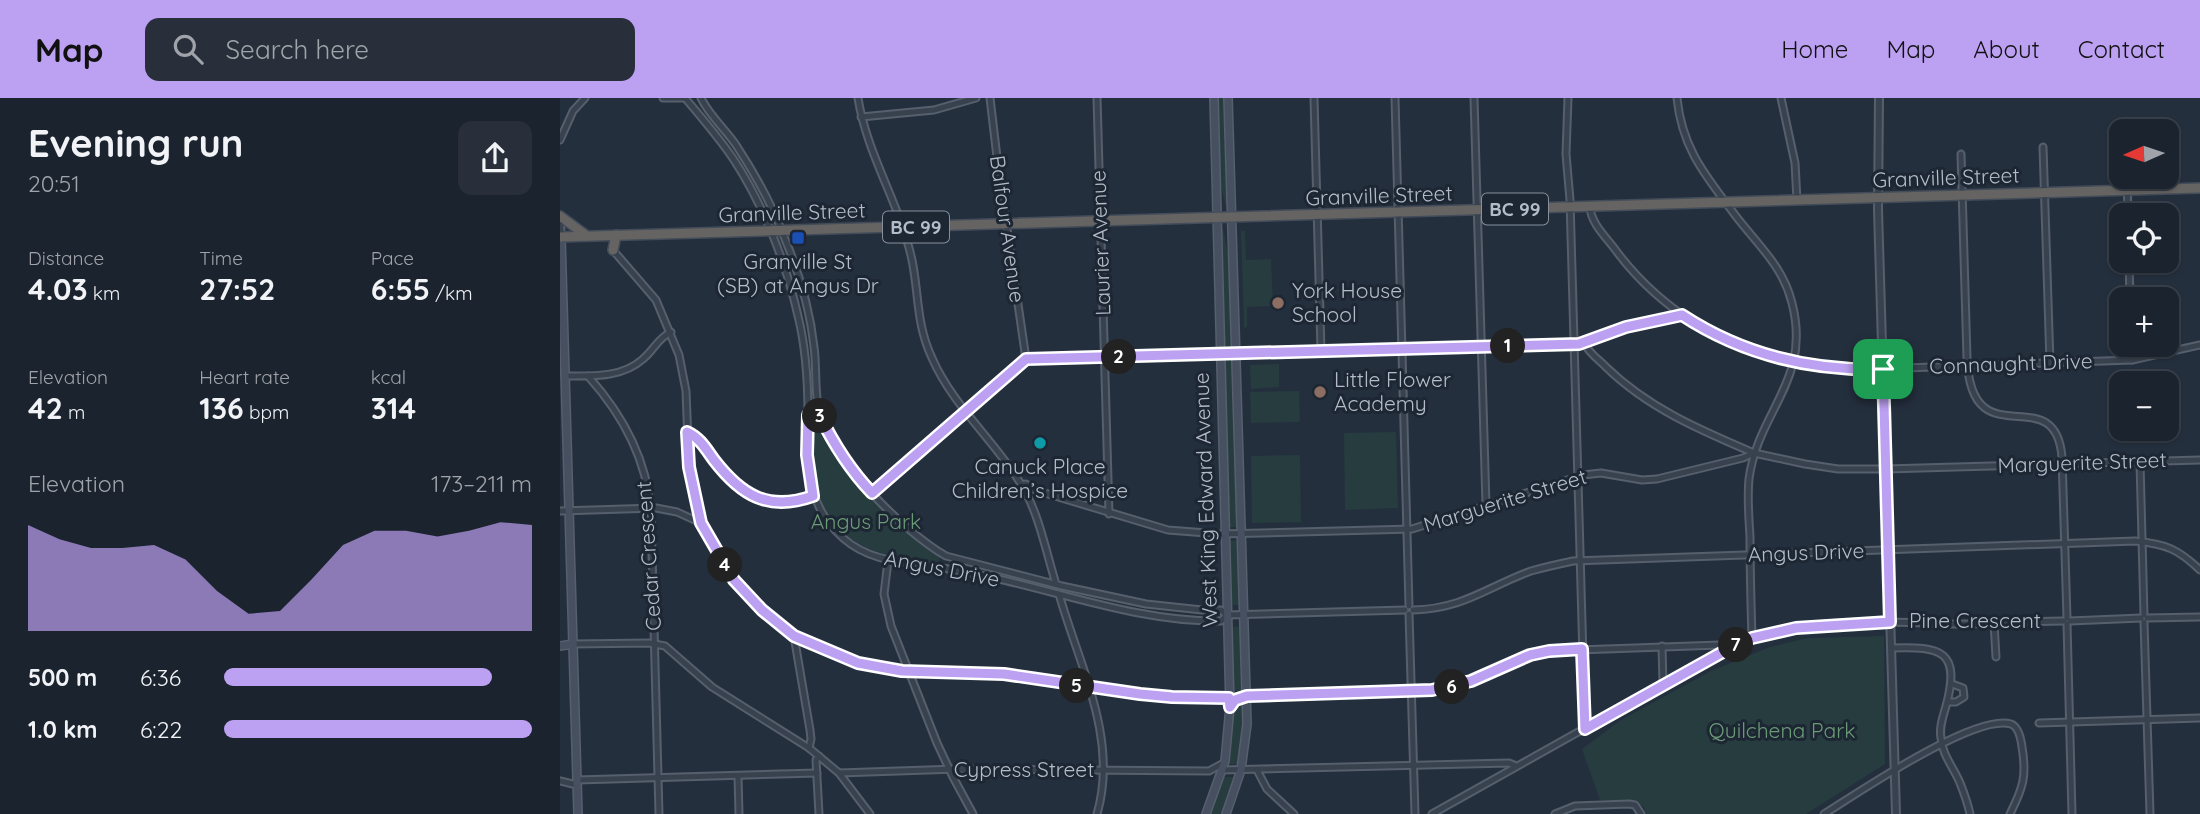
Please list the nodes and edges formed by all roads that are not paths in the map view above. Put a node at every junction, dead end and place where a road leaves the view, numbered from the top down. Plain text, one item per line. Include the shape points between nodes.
1 (585, 98) edge
2 (663, 98) edge
3 (684, 98) edge
4 (701, 98) edge
5 (858, 98) edge
6 (976, 98) edge
7 (990, 98) edge
8 (1097, 98) edge
9 (1214, 98) edge
10 (1228, 98) edge
11 (1314, 98) edge
12 (1395, 98) edge
13 (1474, 98) edge
14 (1568, 98) edge
15 (1677, 98) edge
16 (1781, 98) edge
17 (1879, 98) edge
18 (862, 117) junction
19 (560, 140) edge
20 (2043, 147) dead end
21 (1961, 154) dead end
22 (2200, 188) edge
23 (2127, 191) junction
24 (2045, 193) junction
25 (1963, 195) junction
26 (1878, 198) junction
27 (1797, 200) junction
28 (1725, 202) junction
29 (2128, 203) edge
30 (1570, 207) junction
31 (1590, 207) junction
32 (1477, 210) junction
33 (1398, 213) junction
34 (1318, 215) junction
35 (560, 216) edge
36 (1232, 218) junction
37 (1216, 219) junction
38 (1101, 222) junction
39 (1007, 224) junction
40 (560, 225) edge
41 (901, 227) junction
42 (770, 231) junction
43 (782, 231) junction
44 (612, 235) junction
45 (587, 236) junction
46 (561, 237) edge
47 (613, 250) joint
48 (1682, 315) junction
49 (671, 332) junction
50 (1584, 343) junction
51 (1573, 344) junction
52 (2200, 345) edge
53 (1481, 347) junction
54 (1402, 349) junction
55 (1321, 351) junction
56 (1219, 354) junction
57 (1236, 354) junction
58 (1104, 357) junction
59 (1026, 359) junction
60 (2132, 360) joint
61 (1794, 363) junction
62 (2050, 363) junction
63 (1968, 365) junction
64 (1883, 369) junction
65 (563, 376) edge
66 (587, 376) junction
67 (965, 412) junction
68 (819, 414) junction
69 (808, 415) junction
70 (687, 432) junction
71 (1754, 453) junction
72 (2200, 460) edge
73 (2140, 462) junction
74 (2062, 464) junction
75 (1886, 469) junction
76 (1576, 477) junction
77 (1021, 485) junction
78 (872, 493) junction
79 (813, 496) junction
80 (1486, 505) junction
81 (650, 508) junction
82 (560, 511) edge
83 (569, 511) junction
84 (1109, 514) junction
85 (701, 523) junction
86 (1407, 529) junction
87 (1242, 533) junction
88 (1224, 534) junction
89 (2142, 542) junction
90 (2064, 544) junction
91 (1888, 550) junction
92 (1750, 555) junction
93 (946, 556) junction
94 (888, 561) junction
95 (1579, 561) junction
96 (943, 568) junction
97 (2200, 570) edge
98 (1056, 584) junction
99 (1059, 594) junction
100 (1409, 610) junction
101 (1227, 615) junction
102 (1244, 615) junction
103 (2200, 617) edge
104 (2144, 618) junction
105 (2067, 621) junction
106 (1890, 622) junction
107 (1994, 623) junction
108 (794, 636) junction
109 (1752, 638) junction
110 (573, 644) junction
111 (655, 644) junction
112 (560, 646) edge
113 (1662, 646) junction
114 (1730, 648) junction
115 (1891, 648) junction
116 (1582, 649) junction
117 (1996, 657) dead end
118 (909, 672) junction
119 (1952, 684) junction
120 (1663, 685) junction
121 (1088, 687) junction
122 (1411, 692) junction
123 (1247, 696) junction
124 (1229, 698) junction
125 (1948, 702) junction
126 (1230, 707) junction
127 (2200, 718) edge
128 (2148, 720) junction
129 (2070, 722) junction
130 (2039, 723) dead end
131 (1585, 729) junction
132 (1941, 743) junction
133 (809, 748) junction
134 (819, 757) junction
135 (1225, 761) junction
136 (1413, 766) junction
137 (1516, 766) junction
138 (949, 769) junction
139 (1104, 770) junction
140 (1222, 770) junction
141 (1257, 770) junction
142 (1209, 771) junction
143 (1241, 771) junction
144 (1894, 772) junction
145 (817, 773) junction
146 (839, 774) junction
147 (738, 776) junction
148 (658, 777) junction
149 (577, 780) junction
150 (561, 781) edge
151 (1218, 784) junction
152 (1568, 811) edge
153 (578, 814) edge
154 (659, 814) edge
155 (739, 814) edge
156 (819, 814) edge
157 (870, 814) edge
158 (974, 814) edge
159 (1097, 814) edge
160 (1206, 814) edge
161 (1226, 814) edge
162 (1294, 814) edge
163 (1415, 814) edge
164 (1432, 814) edge
165 (1555, 814) edge
166 (1641, 814) edge
167 (1824, 814) edge
168 (1896, 814) edge
169 (1970, 814) edge
170 (2010, 814) edge
171 (2072, 814) edge
172 (2150, 814) edge

1 - 19 street via 573,111
2 - 3 street
3 - 42 street, Angus Drive via 734,160
4 - 43 street, Angus Drive via 755,176
5 - 18 street
6 - 18 street via 934,110
7 - 39 street, Balfour Avenue
8 - 38 street, Laurier Avenue
9 - 37 main road, West King Edward Avenue
10 - 36 main road, West King Edward Avenue
11 - 34 street
12 - 33 street
13 - 32 street
14 - 30 street
15 - 28 street via 1693,156
16 - 27 street via 1795,163
17 - 26 street
18 - 41 street
20 - 24 street
21 - 25 street
22 - 23 highway, Granville Street / BC 99
23 - 24 highway, Granville Street / BC 99
23 - 29 street
24 - 25 highway, Granville Street / BC 99
24 - 62 street
25 - 26 highway, Granville Street / BC 99
25 - 63 street
26 - 27 highway, Granville Street / BC 99
26 - 64 street
27 - 28 highway, Granville Street / BC 99
28 - 31 highway, Granville Street / BC 99
28 - 61 street via 1782,277 1794,316
30 - 31 highway, Granville Street / BC 99
30 - 32 highway, Granville Street / BC 99
30 - 51 street
31 - 48 street, Connaught Drive via 1591,216 1624,262
32 - 33 highway, Granville Street / BC 99
32 - 53 street
33 - 34 highway, Granville Street / BC 99
33 - 54 street
34 - 36 highway, Granville Street / BC 99
34 - 55 street
35 - 45 highway
36 - 37 highway, Granville Street / BC 99
36 - 57 main road, West King Edward Avenue
37 - 38 highway, Granville Street / BC 99
37 - 56 main road, West King Edward Avenue
38 - 39 highway, Granville Street / BC 99
38 - 58 street, Laurier Avenue
39 - 41 highway, Granville Street / BC 99
39 - 59 street, Balfour Avenue
40 - 46 street
41 - 43 highway, Granville Street / BC 99
41 - 67 street via 912,259 924,337
42 - 43 highway, Granville Street / BC 99
42 - 44 highway, Granville Street / BC 99
42 - 69 street, Angus Drive via 799,317
43 - 68 street, Angus Drive via 808,314
44 - 45 highway, Granville Street / BC 99
44 - 47 highway
45 - 46 highway, Granville Street / BC 99
46 - 65 main road
47 - 49 street via 656,300
48 - 50 street via 1626,327
48 - 61 street, Connaught Drive via 1746,349
49 - 66 street via 626,370
49 - 70 street via 685,382
50 - 51 street
50 - 71 street via 1615,376 1660,409
51 - 53 street
51 - 76 street
52 - 60 street, Connaught Drive
53 - 54 street
53 - 80 street
54 - 55 street
54 - 86 street
55 - 57 street
56 - 57 street
56 - 58 street
56 - 88 main road, West King Edward Avenue
57 - 87 main road, West King Edward Avenue
58 - 59 street
58 - 84 street, Laurier Avenue
59 - 67 street
60 - 62 street, Connaught Drive
61 - 64 street, Connaught Drive
61 - 71 street
62 - 63 street, Connaught Drive
63 - 64 street, Connaught Drive
63 - 74 street via 1970,385 1981,405 1996,416 2039,418 2057,435
64 - 75 street
65 - 66 street
65 - 83 main road
66 - 81 street, Cedar Crescent via 625,424 640,457
67 - 77 street
67 - 78 street
68 - 69 street
68 - 78 street, Angus Drive via 839,451
69 - 79 street, Angus Drive
70 - 79 street via 700,441 729,480 754,497 784,502
70 - 85 street
71 - 75 street, Marguerite Street via 1816,466
71 - 76 street, Marguerite Street via 1657,479 1601,473
71 - 92 street via 1749,482
72 - 73 street, Marguerite Street
73 - 74 street, Marguerite Street
73 - 89 street
74 - 75 street, Marguerite Street
74 - 90 street
75 - 91 street
76 - 80 street, Marguerite Street
76 - 95 street
77 - 84 street, Marguerite Street
77 - 98 street
78 - 93 street, Angus Drive
79 - 94 street, Angus Drive via 844,539
80 - 86 street, Marguerite Street
81 - 83 street
81 - 85 street via 677,512
81 - 111 street, Cedar Crescent
82 - 83 street
83 - 110 main road
84 - 88 street, Marguerite Street via 1168,530
85 - 108 street via 734,580
86 - 87 street, Marguerite Street
86 - 100 street
87 - 88 street, Marguerite Street
87 - 102 main road, West King Edward Avenue
88 - 101 main road, West King Edward Avenue
89 - 90 street, Angus Drive
89 - 97 street, Angus Drive via 2182,553
89 - 104 street
90 - 91 street, Angus Drive
90 - 105 street
91 - 92 street, Angus Drive
91 - 106 street
92 - 95 street, Angus Drive
92 - 109 street
93 - 96 street
93 - 98 street, Angus Drive
94 - 96 street, Angus Drive
94 - 118 street via 886,610
95 - 100 street, Angus Drive via 1531,571 1454,604
95 - 116 street
96 - 99 street, Angus Drive
98 - 99 street
98 - 101 street, Angus Drive via 1146,604 1221,610
99 - 101 street, Angus Drive via 1170,619 1221,621
99 - 121 street
100 - 102 street, Angus Drive
100 - 122 street
101 - 102 street, Angus Drive
101 - 124 main road, West King Edward Avenue
102 - 123 main road, West King Edward Avenue
103 - 104 street, Pine Crescent
104 - 105 street, Pine Crescent
104 - 128 street
105 - 107 street, Pine Crescent
105 - 129 street
106 - 107 street, Pine Crescent
106 - 109 street, Pine Crescent via 1796,628
106 - 115 street
107 - 117 street
108 - 118 street via 858,663
108 - 133 street
109 - 114 street, Pine Crescent
110 - 111 street
110 - 112 main road
110 - 149 main road
111 - 133 street, Cedar Crescent via 664,646 712,687
111 - 148 street
113 - 114 street, Pine Crescent
113 - 116 street, Pine Crescent
113 - 120 street
114 - 120 street
115 - 119 street via 1942,654 1953,671
115 - 144 street
116 - 122 street, Pine Crescent via 1530,655 1471,681
116 - 131 street
118 - 121 street via 1004,674
118 - 138 street
119 - 125 street
119 - 125 street via 1963,688 1964,696
120 - 131 street
121 - 124 street
121 - 139 street via 1100,726
122 - 123 street, Pine Crescent
122 - 136 street
123 - 126 street
123 - 143 main road, West King Edward Avenue
124 - 126 main road, West King Edward Avenue
125 - 132 street
126 - 135 main road, West King Edward Avenue
127 - 128 street
128 - 129 street
128 - 172 street
129 - 130 street
129 - 171 street
131 - 137 street
132 - 144 street
132 - 169 street
132 - 170 street via 1967,730 2013,724 2024,756 2023,788
133 - 134 street, Cedar Crescent
134 - 145 street
134 - 146 street, Cedar Crescent
135 - 140 main road, West King Edward Avenue
135 - 142 street
136 - 137 street
136 - 141 street
136 - 163 street
137 - 164 street
138 - 139 street, Cypress Street
138 - 146 street, Cypress Street
138 - 158 street
139 - 142 street, Cypress Street
139 - 159 street
140 - 143 street
140 - 151 main road, West King Edward Avenue
141 - 143 street
141 - 162 street via 1267,789
142 - 151 street
143 - 161 main road, West King Edward Avenue
144 - 167 street
144 - 168 street
145 - 147 street
145 - 156 street
146 - 157 street, Cedar Crescent
147 - 148 street
147 - 155 street
148 - 149 street
148 - 154 street
149 - 150 street
149 - 153 main road
151 - 160 main road, West King Edward Avenue
152 - 165 street
152 - 166 street via 1587,805 1635,805

